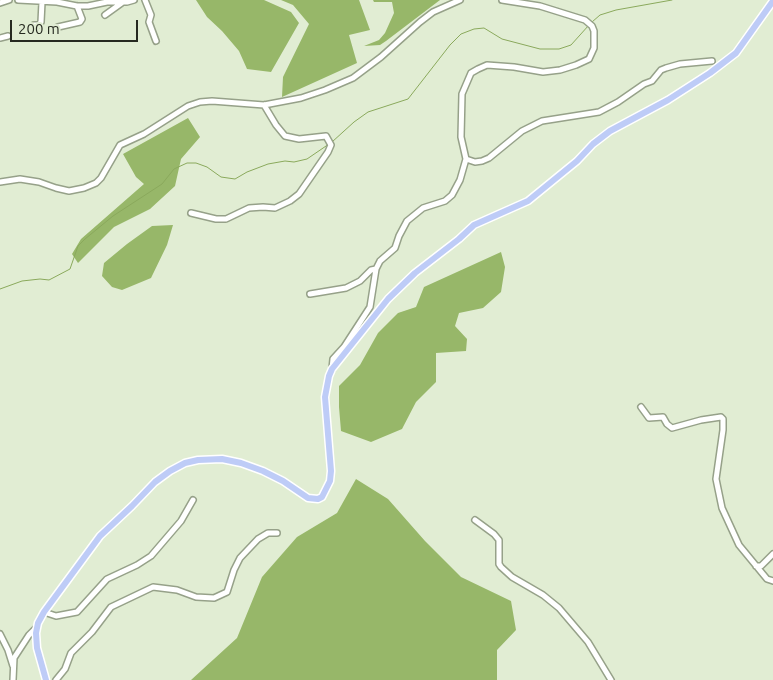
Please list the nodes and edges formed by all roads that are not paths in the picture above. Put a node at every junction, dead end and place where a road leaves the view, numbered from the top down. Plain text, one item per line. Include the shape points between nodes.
1 (9, 0) edge
2 (18, 0) edge
3 (134, 0) edge
4 (145, 0) edge
5 (460, 0) edge
6 (502, 0) edge
7 (773, 1) edge
8 (42, 2) junction
9 (124, 2) junction
10 (0, 4) edge
11 (77, 6) junction
12 (770, 8) edge
13 (105, 15) dead end
14 (34, 25) dead end
15 (58, 27) dead end
16 (8, 36) dead end
17 (0, 38) edge
18 (156, 40) dead end
19 (712, 61) dead end
20 (264, 105) junction
21 (466, 159) junction
22 (0, 182) edge
23 (191, 213) dead end
24 (376, 269) junction
25 (310, 294) dead end
26 (332, 369) junction
27 (641, 407) dead end
28 (193, 500) dead end
29 (475, 520) dead end
30 (277, 533) dead end
31 (773, 554) edge
32 (756, 566) junction
33 (773, 581) edge
34 (44, 612) junction
35 (36, 628) junction
36 (0, 634) edge
37 (13, 666) junction
38 (13, 680) edge
39 (46, 680) edge
40 (56, 680) edge
41 (610, 680) edge

1 - 10 street
2 - 8 street
3 - 9 street
4 - 18 street
5 - 20 street via 427,17 353,78 302,98
6 - 21 street via 540,6 585,20 592,26 594,48 589,59 560,70 543,72 487,65 471,73 460,108
7 - 12 main road
8 - 11 street
8 - 14 street via 41,22
9 - 11 street
9 - 13 street
11 - 15 street via 82,19 80,22
12 - 26 main road via 736,53 710,73 610,131 528,201 474,225 429,262 388,299
16 - 17 street
19 - 21 street via 666,68 652,82 599,112 542,121 522,131 489,158 475,162
20 - 22 street via 212,101 188,106 120,145 101,178 84,188 69,191 20,179
20 - 23 street via 285,136 299,139 326,136 331,145 328,152 290,202 275,208 249,208 226,219
21 - 24 street via 452,195 445,201 423,208 407,221 396,248 380,261
24 - 25 street via 346,288
24 - 26 street via 370,307 333,359
26 - 34 main road via 325,397 330,477 322,497 308,498 283,481 241,463 222,459 185,463 160,478 105,530
27 - 32 street via 649,418 663,417 672,428 721,417 723,430 717,489 733,535
28 - 34 street via 151,556 107,578 78,612 56,616
29 - 41 street via 499,540 501,567 559,608 586,638
30 - 40 street via 268,533 258,539 240,558 227,592 214,598 154,587 112,607 72,653
31 - 32 street via 761,566
32 - 33 street
34 - 35 main road
35 - 37 street via 22,644
35 - 39 main road via 37,648
36 - 37 street
37 - 38 street

